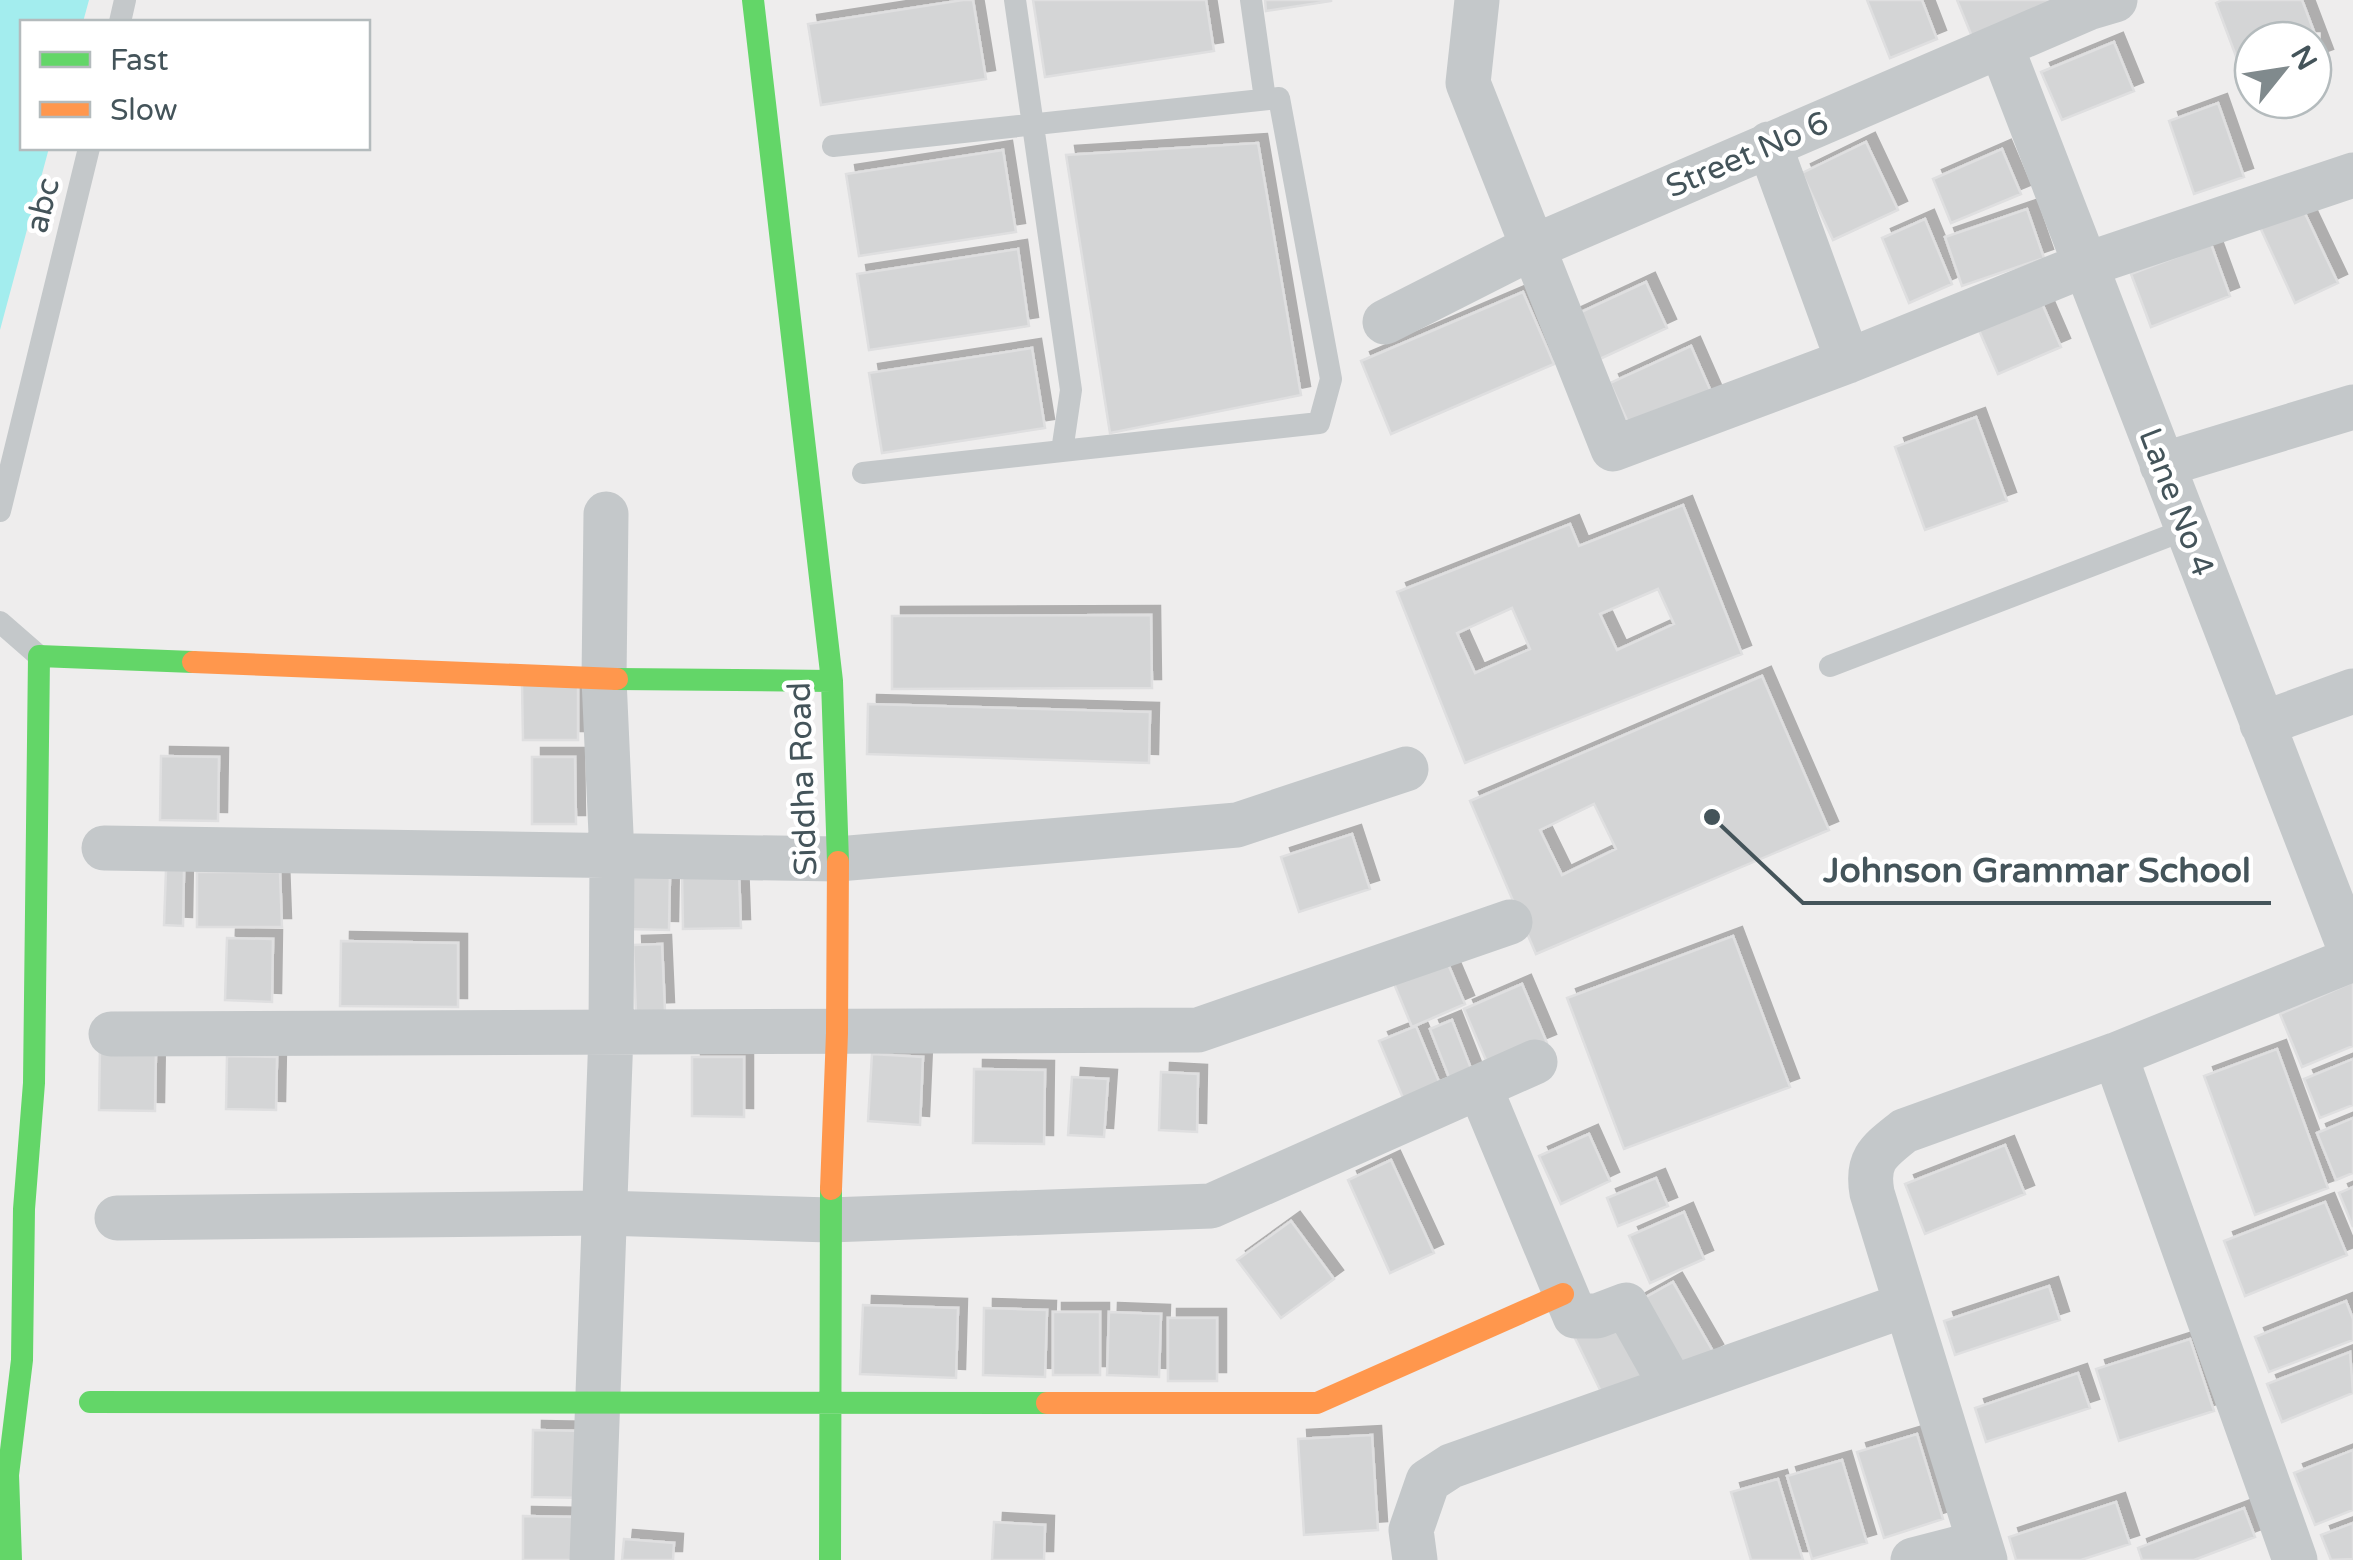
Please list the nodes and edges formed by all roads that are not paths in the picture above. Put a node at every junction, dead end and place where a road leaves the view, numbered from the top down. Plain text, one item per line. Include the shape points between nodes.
1 (753, 0) edge
2 (1015, 0) edge
3 (1251, 0) edge
4 (1477, 0) edge
5 (2096, 3) edge
6 (2001, 46) junction
7 (1265, 99) junction
8 (1032, 124) junction
9 (1769, 144) junction
10 (833, 146) dead end
11 (89, 150) edge
12 (2353, 175) edge
13 (1531, 248) junction
14 (2085, 264) junction
15 (1384, 322) dead end
16 (1848, 361) junction
17 (2353, 406) edge
18 (1062, 451) junction
19 (2162, 465) junction
20 (863, 472) dead end
21 (0, 512) edge
22 (606, 514) dead end
23 (2188, 529) junction
24 (0, 622) edge
25 (39, 656) junction
26 (1830, 666) dead end
27 (604, 678) junction
28 (832, 681) junction
29 (2353, 691) edge
30 (2262, 724) junction
31 (1406, 769) dead end
32 (104, 848) dead end
33 (612, 856) junction
34 (838, 859) junction
35 (1510, 922) dead end
36 (2353, 958) edge
37 (611, 1032) junction
38 (837, 1033) junction
39 (110, 1034) dead end
40 (2116, 1056) junction
41 (1535, 1062) dead end
42 (1480, 1088) junction
43 (604, 1213) junction
44 (117, 1218) dead end
45 (830, 1220) junction
46 (1563, 1294) junction
47 (1904, 1305) junction
48 (1672, 1387) junction
49 (830, 1401) junction
50 (90, 1402) dead end
51 (596, 1404) junction
52 (1982, 1552) edge
53 (11, 1560) edge
54 (592, 1560) edge
55 (830, 1560) edge
56 (1415, 1560) edge
57 (1913, 1560) edge
58 (2295, 1560) edge

1 - 28 street, Siddha Road
2 - 8 lane
3 - 7 lane
4 - 13 street via 1468,83
5 - 6 street, Street No 6
6 - 9 street, Street No 6
6 - 14 street, Lane No 4
7 - 8 lane
7 - 18 lane via 1278,98 1331,379 1319,423
8 - 10 lane
8 - 18 lane via 1071,390
9 - 13 street, Street No 6
9 - 16 street
11 - 21 lane, abc
12 - 14 street
13 - 15 street, Street No 6
13 - 16 street via 1613,449
14 - 16 street
14 - 19 street, Lane No 4
17 - 19 street
18 - 20 lane
19 - 23 street, Lane No 4
22 - 27 street
23 - 26 lane
23 - 30 street, Lane No 4
24 - 25 lane
25 - 27 street
25 - 53 street via 34,1083 22,1360 8,1475
27 - 28 street
27 - 33 street
28 - 34 street, Siddha Road
29 - 30 street
30 - 36 street, Lane No 4
31 - 34 street via 1238,825
32 - 33 street
33 - 34 street
33 - 37 street
34 - 38 street, Siddha Road
35 - 38 street via 1198,1030
36 - 40 street
37 - 38 street
37 - 39 street
37 - 43 street
38 - 45 street, Siddha Road
40 - 47 street via 1904,1131 1878,1152 1868,1172
40 - 58 street
41 - 42 street
42 - 45 street via 1211,1206
42 - 46 street
43 - 44 street
43 - 45 street
43 - 51 street
45 - 49 street, Siddha Road
46 - 48 street via 1574,1316 1626,1305
46 - 49 street via 1317,1403
47 - 48 street
47 - 52 street
48 - 56 street via 1451,1466 1428,1481 1411,1530
49 - 51 street
49 - 55 street, Siddha Road
50 - 51 street
51 - 54 street
52 - 57 street

